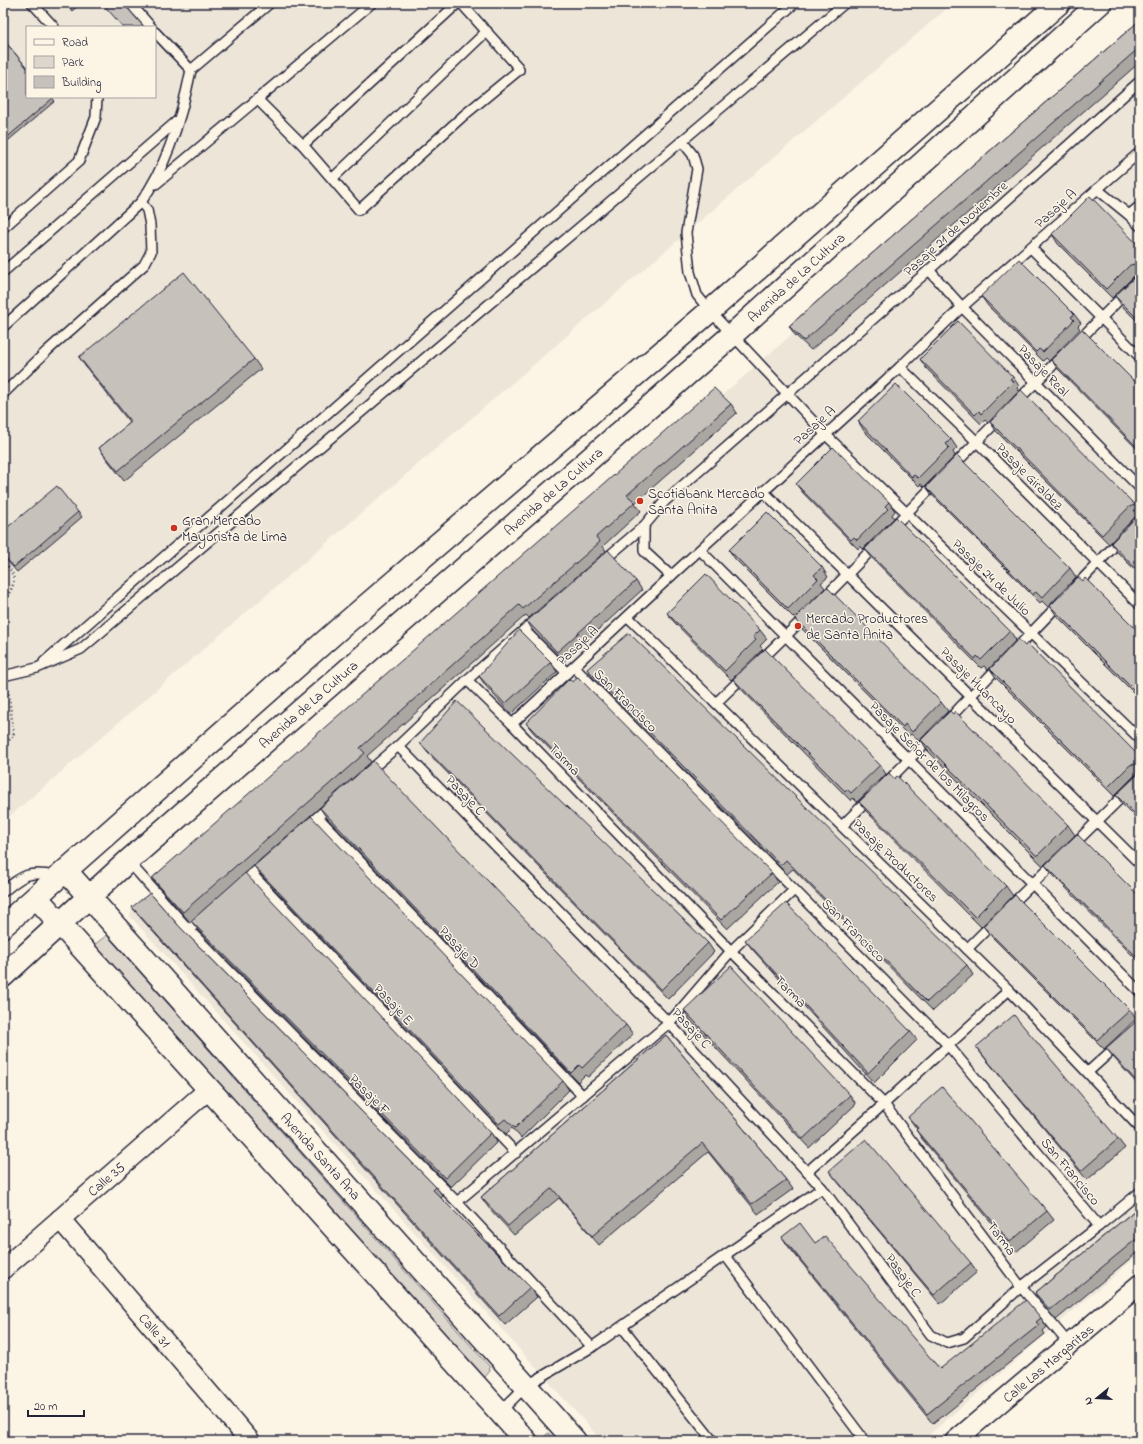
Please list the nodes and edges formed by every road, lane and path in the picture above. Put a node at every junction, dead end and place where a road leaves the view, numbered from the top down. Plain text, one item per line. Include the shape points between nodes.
1 (32, 3) edge
2 (130, 3) edge
3 (270, 3) edge
4 (372, 3) edge
5 (458, 3) edge
6 (461, 3) edge
7 (795, 3) edge
8 (845, 3) edge
9 (1059, 3) edge
10 (1100, 3) edge
11 (53, 26) edge
12 (150, 26) edge
13 (487, 31) junction
14 (156, 35) edge
15 (191, 70) junction
16 (1140, 81) edge
17 (97, 98) edge
18 (257, 99) junction
19 (178, 120) junction
20 (682, 141) junction
21 (303, 145) junction
22 (1140, 152) edge
23 (333, 178) junction
24 (153, 186) junction
25 (1097, 189) junction
26 (141, 202) junction
27 (1140, 206) edge
28 (1129, 215) junction
29 (1140, 226) edge
30 (3, 228) edge
31 (1031, 248) junction
32 (929, 270) junction
33 (3, 272) edge
34 (1140, 279) edge
35 (962, 307) junction
36 (710, 311) junction
37 (1100, 318) junction
38 (3, 327) edge
39 (732, 335) junction
40 (1140, 357) edge
41 (900, 367) junction
42 (1036, 382) junction
43 (3, 394) edge
44 (787, 394) junction
45 (825, 434) junction
46 (977, 442) junction
47 (1140, 488) edge
48 (763, 492) junction
49 (907, 513) junction
50 (644, 526) junction
51 (1130, 531) edge
52 (700, 550) junction
53 (3, 560) edge
54 (1098, 563) junction
55 (596, 567) edge
56 (847, 575) junction
57 (671, 576) junction
58 (3, 603) edge
59 (1140, 605) edge
60 (542, 614) edge
61 (628, 617) junction
62 (524, 630) junction
63 (1031, 634) junction
64 (786, 636) junction
65 (37, 668) junction
66 (570, 670) junction
67 (3, 676) edge
68 (466, 680) junction
69 (970, 696) junction
70 (716, 704) junction
71 (512, 724) junction
72 (1140, 739) edge
73 (398, 746) junction
74 (909, 760) junction
75 (364, 776) edge
76 (1140, 779) edge
77 (341, 797) edge
78 (318, 817) junction
79 (1097, 822) junction
80 (842, 826) junction
81 (300, 833) edge
82 (276, 853) edge
83 (128, 861) junction
84 (1140, 864) edge
85 (63, 874) junction
86 (252, 874) junction
87 (1032, 884) junction
88 (235, 890) edge
89 (794, 890) junction
90 (3, 892) edge
91 (36, 897) junction
92 (90, 897) junction
93 (212, 910) edge
94 (60, 925) junction
95 (3, 926) edge
96 (188, 930) junction
97 (967, 949) junction
98 (732, 951) junction
99 (3, 976) edge
100 (1009, 990) junction
101 (1140, 992) edge
102 (669, 1023) junction
103 (1122, 1040) edge
104 (948, 1045) junction
105 (1088, 1072) junction
106 (209, 1089) junction
107 (583, 1096) junction
108 (884, 1104) junction
109 (1140, 1128) edge
110 (516, 1153) junction
111 (807, 1172) junction
112 (822, 1188) junction
113 (1140, 1192) edge
114 (457, 1202) junction
115 (60, 1219) junction
116 (1099, 1226) junction
117 (726, 1255) junction
118 (3, 1269) edge
119 (1140, 1284) edge
120 (1021, 1286) junction
121 (622, 1327) junction
122 (1069, 1344) junction
123 (592, 1347) junction
124 (526, 1386) junction
125 (500, 1412) junction
126 (250, 1441) edge
127 (526, 1441) edge
128 (575, 1441) edge
129 (714, 1441) edge
130 (865, 1441) edge
131 (955, 1441) edge

1 - 11 lane
2 - 12 lane
3 - 15 lane
4 - 18 lane
5 - 21 lane
6 - 13 lane
7 - 65 lane
8 - 20 lane
9 - 36 main road
10 - 39 main road, Avenida de La Cultura
13 - 23 lane
13 - 23 lane via 518,68 517,72 463,116 359,210
14 - 15 lane
15 - 19 lane
16 - 32 lane, Pasaje 21 de Noviembre
17 - 30 lane via 96,117 79,160
18 - 21 lane
18 - 24 lane
19 - 24 lane via 165,161
19 - 33 lane
20 - 36 lane, Pasaje 24 de Julio via 693,155 697,170 686,234 690,272 697,294
20 - 65 lane via 81,649
21 - 23 lane
22 - 25 lane, Pasaje A
24 - 26 lane
25 - 28 lane
25 - 31 lane, Pasaje A
26 - 38 lane
26 - 43 lane via 147,210 150,225 151,252 144,265 47,351
27 - 28 lane
28 - 29 lane
31 - 35 lane, Pasaje A
31 - 37 lane
32 - 35 lane, Pasaje Real
32 - 44 lane, Pasaje 21 de Noviembre
34 - 37 lane
35 - 41 lane, Pasaje A
35 - 42 lane, Pasaje Real
36 - 39 lane, Pasaje 24 de Julio
36 - 85 main road via 338,629
37 - 40 lane
37 - 42 lane
39 - 44 lane, Pasaje 24 de Julio
39 - 83 main road, Avenida de La Cultura
41 - 45 lane, Pasaje A
41 - 46 lane, Pasaje Giraldez
42 - 46 lane
42 - 47 lane, Pasaje Real
44 - 45 lane, Pasaje 24 de Julio
44 - 50 lane, Pasaje 21 de Noviembre via 665,501
45 - 48 lane, Pasaje A
45 - 49 lane, Pasaje 24 de Julio
46 - 49 lane
46 - 54 lane, Pasaje Giraldez
48 - 52 lane, Pasaje A
48 - 56 lane, Pasaje Huancayo
49 - 56 lane
49 - 63 lane, Pasaje 24 de Julio
50 - 55 lane
50 - 57 lane via 644,551
51 - 54 lane
52 - 57 lane, Pasaje A
52 - 64 lane, Pasaje Señor de los Milagros
53 - 58 path via 12,570 15,580
54 - 59 lane, Pasaje Giraldez
54 - 63 lane
56 - 64 lane
56 - 69 lane, Pasaje Huancayo
57 - 61 lane, Pasaje A
60 - 62 lane
61 - 66 lane, Pasaje A
61 - 70 lane, Pasaje Productores
62 - 66 lane, San Francisco
62 - 68 lane
63 - 69 lane
63 - 72 lane, Pasaje 24 de Julio
64 - 70 lane
64 - 74 lane, Pasaje Señor de los Milagros
65 - 67 lane
66 - 71 lane, Pasaje A
66 - 89 lane, San Francisco
68 - 71 lane, Tarma
68 - 73 lane
69 - 74 lane
69 - 79 lane, Pasaje Huancayo
70 - 80 lane, Pasaje Productores
71 - 98 lane, Tarma
73 - 75 lane
73 - 102 lane, Pasaje C
74 - 80 lane
74 - 87 lane, Pasaje Señor de los Milagros
76 - 79 lane
77 - 78 lane
78 - 81 lane
78 - 107 lane, Pasaje D
79 - 84 lane, Pasaje Huancayo
79 - 87 lane
80 - 97 lane, Pasaje Productores
82 - 86 lane
83 - 92 main road, Avenida de La Cultura
83 - 96 lane, Pasaje F
85 - 90 lane via 38,872 21,878
85 - 91 main road
85 - 92 main road, Avenida Santa Ana
86 - 88 lane
86 - 110 lane, Pasaje E
87 - 97 lane
87 - 101 lane, Pasaje Señor de los Milagros
89 - 98 lane
89 - 104 lane, San Francisco
91 - 94 main road
91 - 95 main road
92 - 94 main road, Avenida de La Cultura
92 - 124 main road, Avenida Santa Ana
93 - 96 lane
94 - 99 main road, Avenida de La Cultura
94 - 106 main road
96 - 114 lane, Pasaje F
97 - 100 lane, Pasaje Productores
98 - 102 lane
98 - 108 lane, Tarma
100 - 104 lane
100 - 105 lane, Pasaje Productores
102 - 107 lane
102 - 111 lane, Pasaje C
103 - 105 lane
104 - 108 lane
104 - 116 lane, San Francisco
105 - 109 lane, Pasaje Productores
106 - 115 street, Calle 35
106 - 125 main road
107 - 110 lane
108 - 111 lane
108 - 120 lane, Tarma
110 - 114 lane
111 - 112 lane, Pasaje C
112 - 117 lane
112 - 120 lane, Pasaje C via 931,1335 947,1343 964,1338
113 - 116 lane
114 - 123 lane, Pasaje F
115 - 118 street, Calle 35
115 - 126 street, Calle 31
116 - 120 lane
117 - 121 lane
117 - 130 lane
119 - 122 street, Calle Las Margaritas
120 - 122 lane, Tarma
121 - 123 lane
121 - 129 lane
122 - 131 street, Calle Las Margaritas
123 - 124 lane
124 - 125 lane
124 - 128 main road, Avenida Santa Ana
125 - 127 main road

